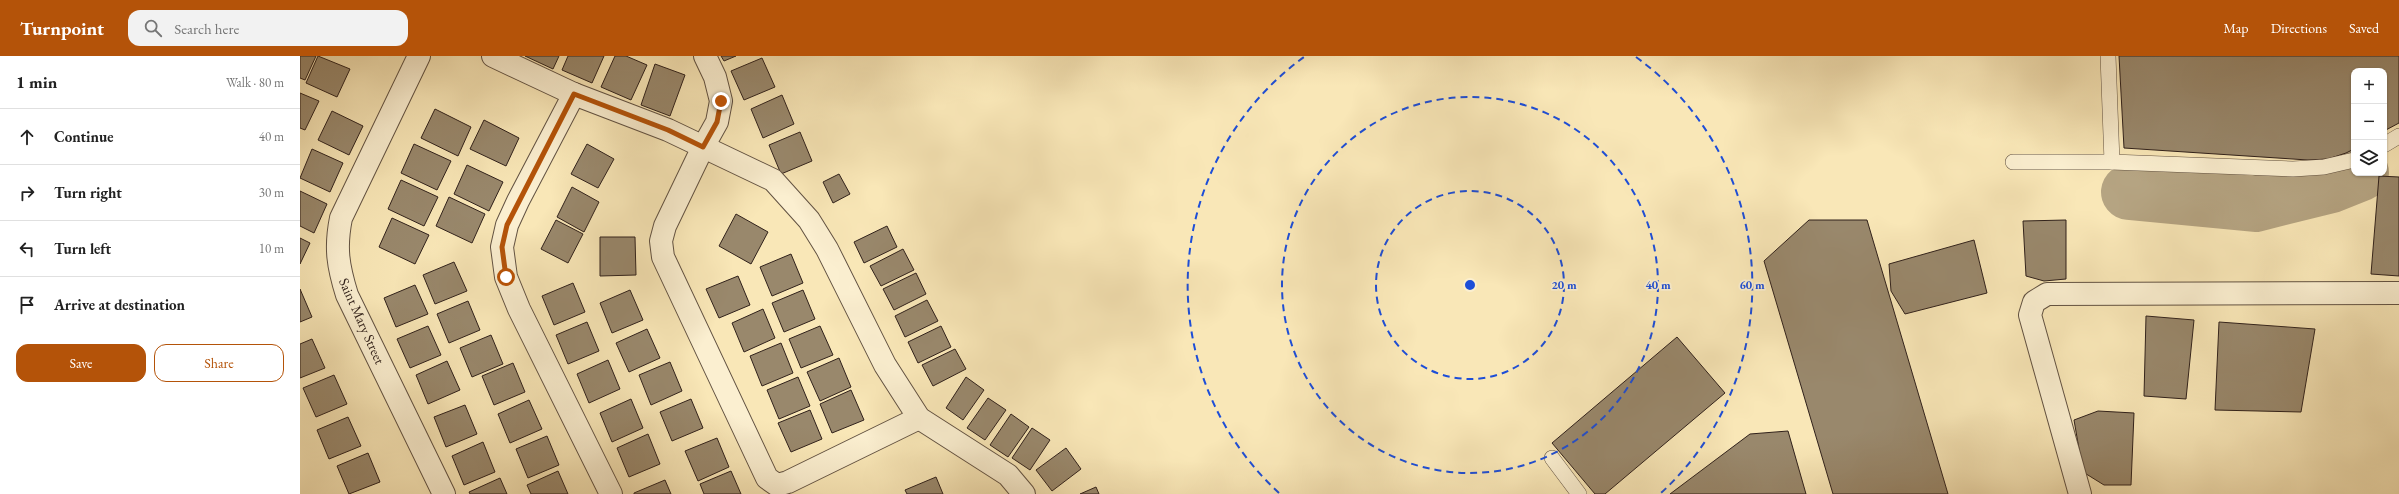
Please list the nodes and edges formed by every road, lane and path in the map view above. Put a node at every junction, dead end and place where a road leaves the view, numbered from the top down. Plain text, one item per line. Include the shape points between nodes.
1 (418, 56) edge
2 (493, 56) edge
3 (705, 56) edge
4 (2108, 56) edge
5 (574, 94) junction
6 (2399, 136) edge
7 (2387, 143) edge
8 (703, 147) junction
9 (2351, 161) edge
10 (2013, 162) dead end
11 (2112, 162) junction
12 (2399, 293) edge
13 (919, 418) junction
14 (1552, 458) dead end
15 (444, 494) edge
16 (611, 494) edge
17 (1024, 494) edge
18 (1579, 494) edge
19 (2080, 494) edge

1 - 15 street, Saint Mary Street via 341,218 337,241 338,268 347,295
2 - 5 street
3 - 8 street via 716,77 721,101 717,122
4 - 11 lane
5 - 8 street via 668,130
5 - 16 street via 518,201 507,225 502,247 506,277 519,309
6 - 7 lane
8 - 13 street via 773,180 809,220 827,249 885,365
8 - 13 street via 665,226 661,241 663,257 767,478 776,485 788,482
9 - 11 lane via 2324,167 2293,169
10 - 11 lane
12 - 19 street via 2047,294 2034,302 2030,314
13 - 17 street via 1008,475
14 - 18 lane

